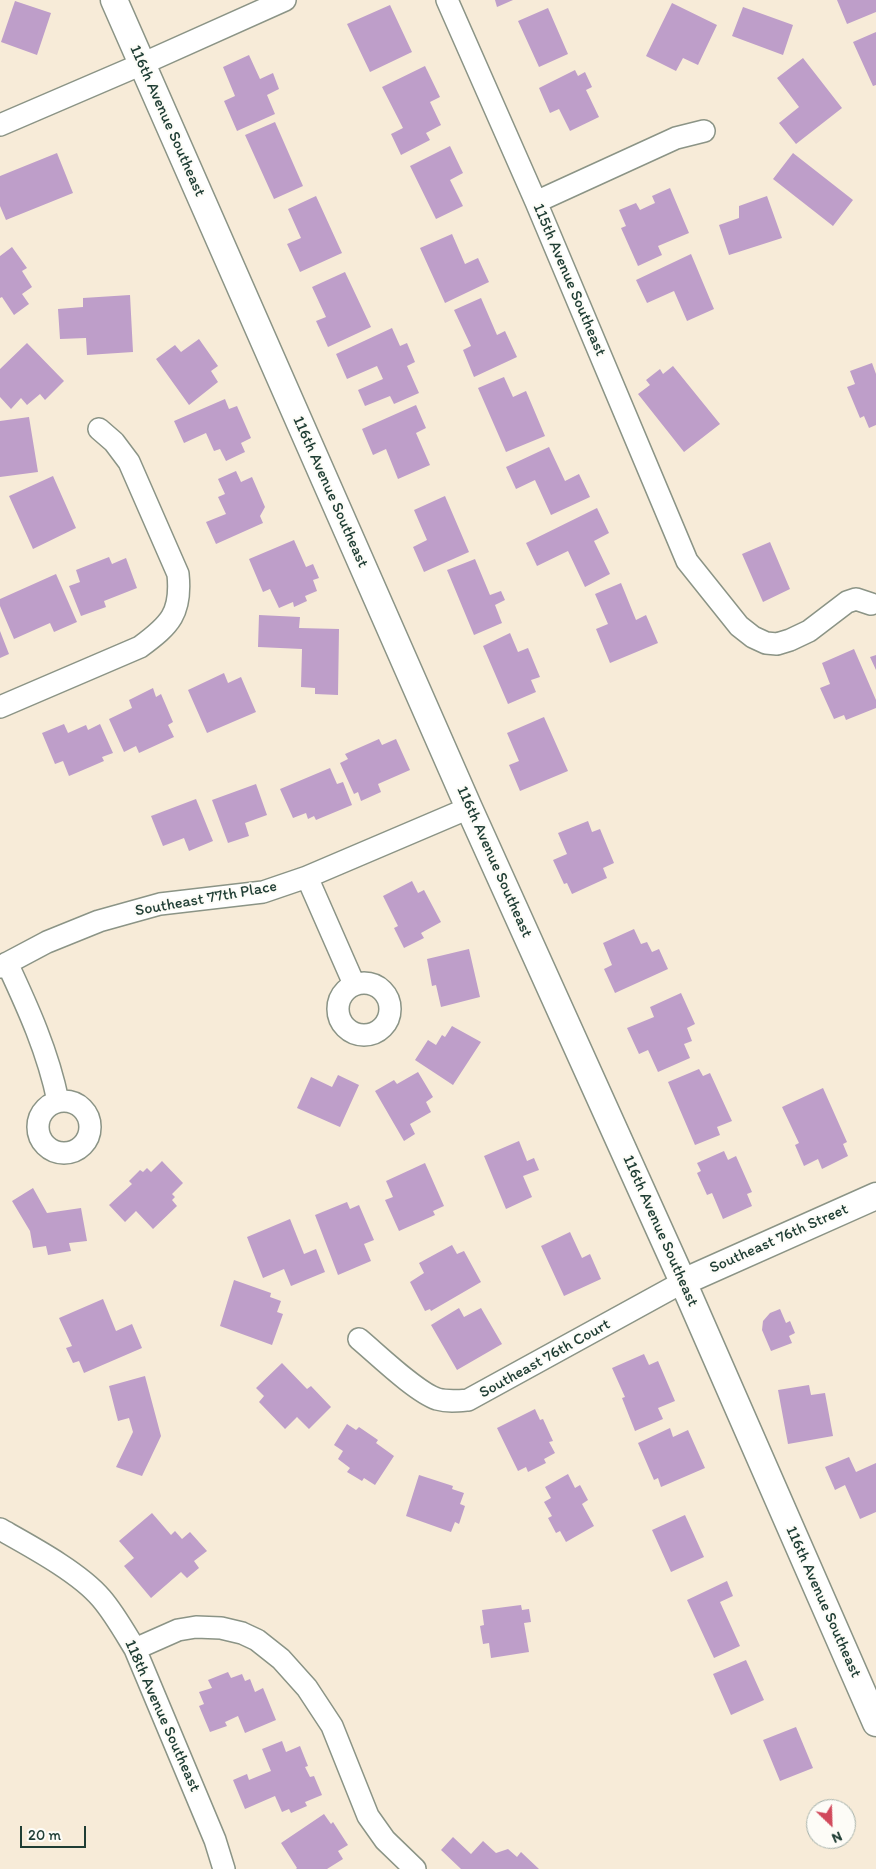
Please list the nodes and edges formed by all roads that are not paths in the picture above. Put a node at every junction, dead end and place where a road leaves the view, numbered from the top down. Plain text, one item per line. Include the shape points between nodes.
1 (114, 0) edge
2 (285, 0) edge
3 (447, 0) edge
4 (142, 64) junction
5 (0, 125) edge
6 (704, 131) dead end
7 (536, 202) junction
8 (99, 429) dead end
9 (871, 604) dead end
10 (0, 707) edge
11 (469, 808) junction
12 (307, 877) junction
13 (3, 965) edge
14 (354, 984) dead end
15 (58, 1101) dead end
16 (876, 1196) edge
17 (683, 1282) junction
18 (359, 1339) dead end
19 (0, 1529) edge
20 (135, 1649) junction
21 (876, 1723) edge
22 (224, 1869) edge
23 (415, 1869) edge

1 - 4 street, 116th Avenue Southeast
2 - 4 street
3 - 7 street, 115th Avenue Southeast
4 - 5 street
4 - 11 street, 116th Avenue Southeast
6 - 7 street via 676,138
7 - 9 street, 115th Avenue Southeast via 687,561 739,626 753,637 777,644 815,626 847,602 856,599
8 - 10 street via 129,462 178,574 178,606 158,634 140,646
11 - 12 street, Southeast 77th Place
11 - 17 street, 116th Avenue Southeast
12 - 13 street, Southeast 77th Place via 263,892 160,904 99,921 47,942
12 - 14 street
13 - 15 street via 41,1041
16 - 17 street, Southeast 76th Street
17 - 18 street, Southeast 76th Court via 468,1400 451,1402 435,1398 418,1388
17 - 21 street, 116th Avenue Southeast
19 - 20 street, 118th Avenue Southeast via 84,1581 101,1598
20 - 22 street, 118th Avenue Southeast via 215,1840
20 - 23 street via 178,1630 196,1627 221,1628 257,1640 281,1659 307,1688 332,1726 368,1816 385,1840

